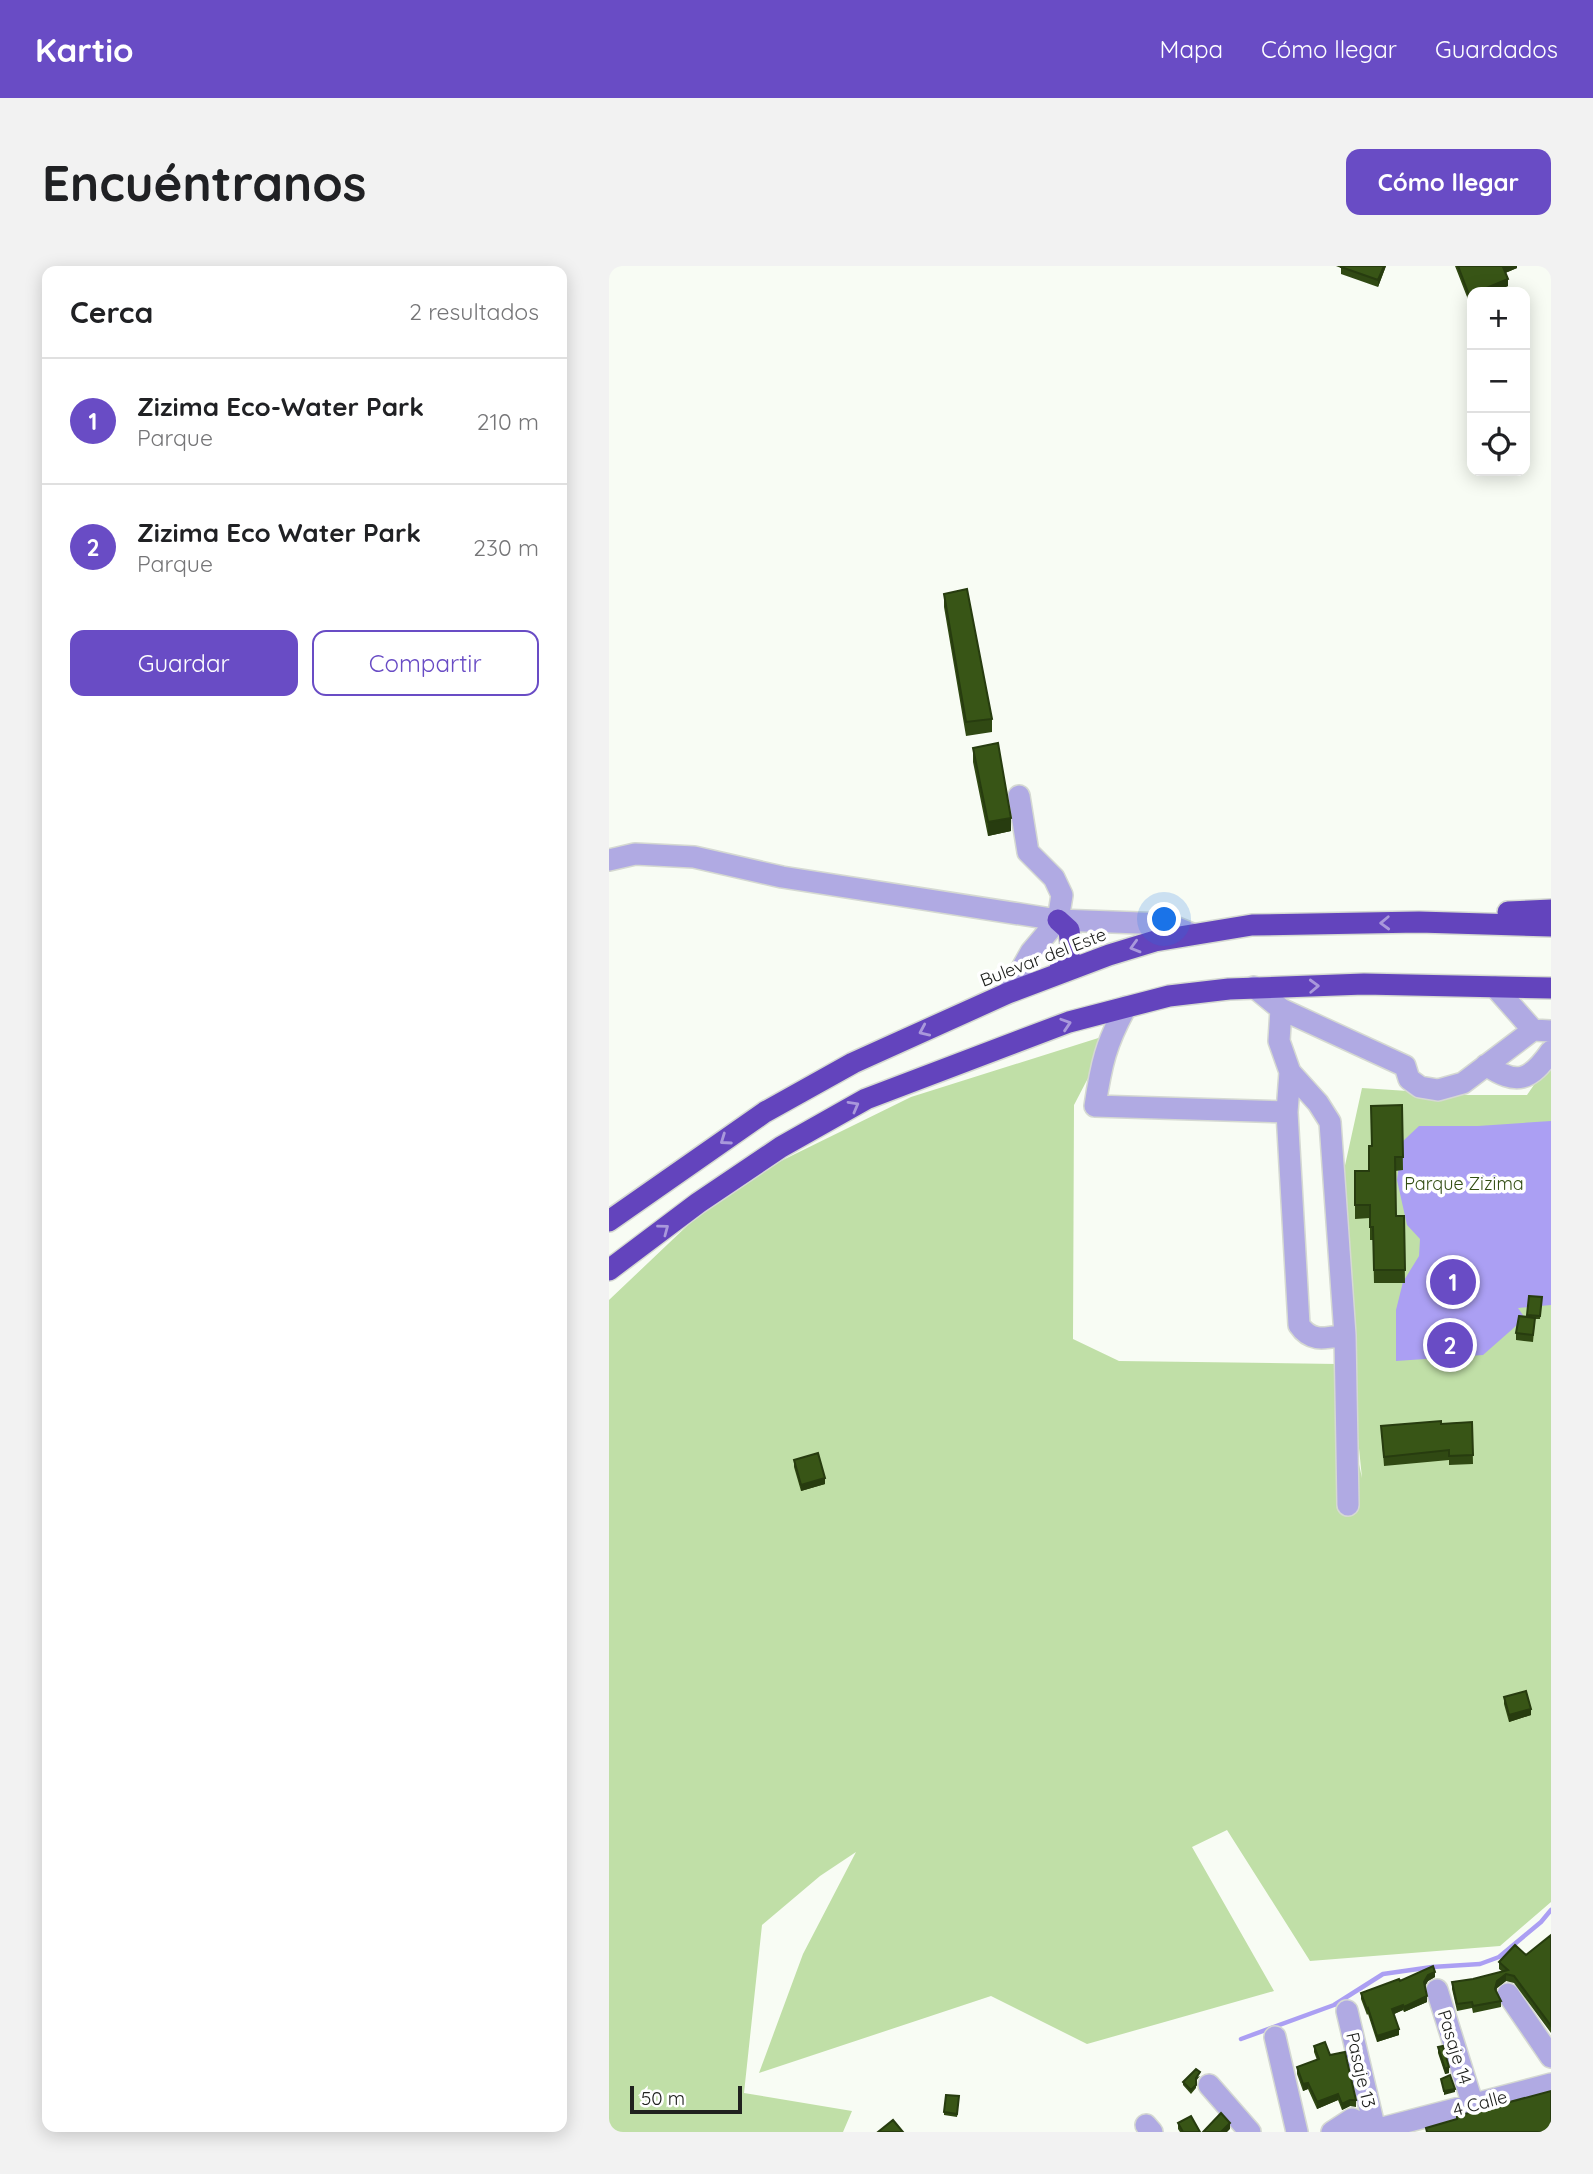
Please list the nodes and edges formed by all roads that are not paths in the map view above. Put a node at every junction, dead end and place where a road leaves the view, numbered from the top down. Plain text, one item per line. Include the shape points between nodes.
1 (1019, 796) dead end
2 (609, 860) edge
3 (1551, 910) edge
4 (1058, 920) junction
5 (1419, 922) junction
6 (1551, 926) edge
7 (1192, 934) junction
8 (1058, 973) junction
9 (1495, 987) junction
10 (1254, 988) junction
11 (1551, 988) edge
12 (1008, 993) junction
13 (1126, 1007) junction
14 (1281, 1009) junction
15 (1542, 1030) edge
16 (1551, 1051) edge
17 (1486, 1065) junction
18 (1290, 1072) junction
19 (1287, 1112) junction
20 (609, 1221) edge
21 (609, 1270) edge
22 (1345, 1335) junction
23 (1348, 1505) dead end
24 (1437, 1990) dead end
25 (1508, 1994) dead end
26 (1347, 2011) dead end
27 (1275, 2036) dead end
28 (1551, 2057) edge
29 (1551, 2084) edge
30 (1209, 2085) dead end
31 (1472, 2105) junction
32 (1375, 2130) junction
33 (1250, 2132) edge
34 (1297, 2132) edge
35 (1332, 2132) edge

1 - 4 street via 1028,852 1054,878 1062,895
2 - 4 street via 635,854 694,857 782,877
3 - 5 highway
4 - 7 street via 1167,924
4 - 8 highway via 1069,930 1071,948
4 - 12 street via 1031,952
5 - 6 highway, Bulevar del Este
5 -> 7 highway, Bulevar del Este via 1252,925
7 -> 8 highway, Bulevar del Este via 1155,941
8 - 12 highway, Bulevar del Este
10 -> 9 highway via 1364,984
9 - 11 highway
9 - 15 street
10 - 13 highway via 1169,996
10 - 14 street
12 -> 20 highway, Bulevar del Este via 853,1063 765,1112
13 - 19 street via 1106,1047 1095,1106
21 -> 13 highway via 781,1147 866,1099 1069,1022
14 - 17 street via 1405,1066 1409,1079 1420,1087 1438,1090 1463,1083
14 - 18 street via 1279,1041
15 - 17 street
16 - 17 street via 1539,1069 1522,1078 1510,1078
18 - 19 street
18 - 22 street via 1330,1122
19 - 22 street via 1299,1325 1316,1340
22 - 23 street
24 - 31 street, Pasaje 14
25 - 28 street
26 - 32 street, Pasaje 13
27 - 34 street
29 - 31 street, 4 Calle
30 - 33 street
31 - 32 street, 4 Calle
32 - 35 street, 4 Calle via 1352,2119

